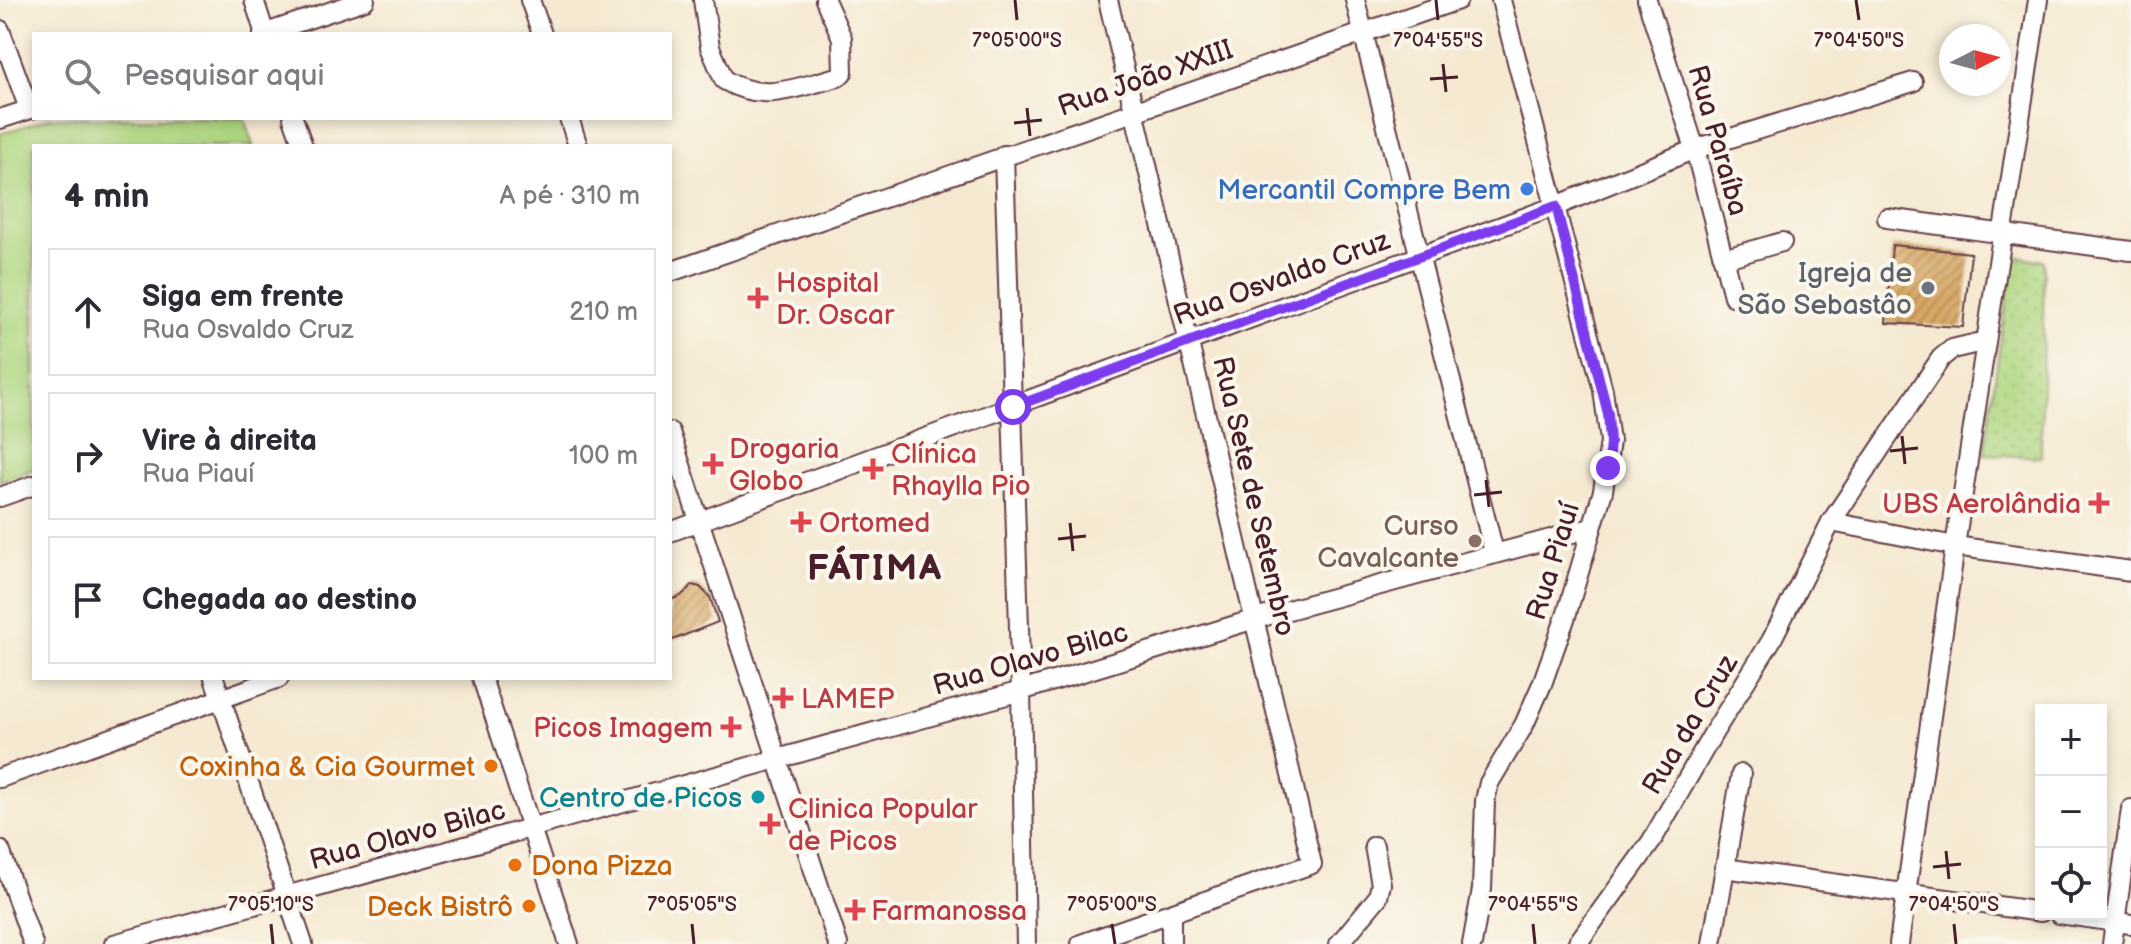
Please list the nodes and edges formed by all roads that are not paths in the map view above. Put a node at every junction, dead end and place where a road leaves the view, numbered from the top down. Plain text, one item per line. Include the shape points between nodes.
1 (254, 0) edge
2 (365, 0) edge
3 (530, 0) edge
4 (703, 0) edge
5 (825, 0) edge
6 (1108, 0) edge
7 (1355, 0) edge
8 (1458, 0) edge
9 (1501, 0) edge
10 (1647, 0) edge
11 (2038, 0) edge
12 (0, 30) edge
13 (263, 32) edge
14 (270, 32) edge
15 (541, 32) edge
16 (1363, 32) junction
17 (1913, 82) dead end
18 (31, 109) edge
19 (1134, 111) junction
20 (0, 119) edge
21 (294, 120) edge
22 (570, 120) edge
23 (302, 144) edge
24 (577, 144) edge
25 (1695, 149) junction
26 (1004, 155) junction
27 (1556, 206) junction
28 (1887, 218) dead end
29 (2002, 233) junction
30 (1782, 242) dead end
31 (2131, 251) edge
32 (1419, 257) junction
33 (1723, 259) junction
34 (672, 271) edge
35 (1733, 296) dead end
36 (1189, 340) junction
37 (1986, 341) junction
38 (1013, 407) junction
39 (672, 438) edge
40 (32, 486) edge
41 (0, 497) edge
42 (698, 521) junction
43 (1831, 522) junction
44 (1591, 528) junction
45 (672, 531) edge
46 (1955, 546) junction
47 (1494, 552) junction
48 (2131, 571) edge
49 (1255, 619) junction
50 (215, 680) edge
51 (274, 680) edge
52 (483, 680) edge
53 (1021, 691) junction
54 (221, 700) junction
55 (777, 759) junction
56 (1741, 774) dead end
57 (0, 778) edge
58 (2131, 809) edge
59 (533, 828) junction
60 (1374, 846) dead end
61 (0, 850) edge
62 (1724, 868) junction
63 (1907, 894) junction
64 (287, 896) junction
65 (2035, 911) edge
66 (1171, 915) junction
67 (2102, 920) edge
68 (2123, 923) edge
69 (33, 944) edge
70 (114, 944) edge
71 (303, 944) edge
72 (569, 944) edge
73 (838, 944) edge
74 (1026, 944) edge
75 (1081, 944) edge
76 (1171, 944) edge
77 (1339, 944) edge
78 (1472, 944) edge
79 (1577, 944) edge
80 (1712, 944) edge
81 (1899, 944) edge
82 (2112, 944) edge

1 - 13 street
2 - 14 street
3 - 15 street
4 - 5 street via 710,47 724,80 770,94 843,72 842,38
6 - 19 street, Rua Sete de Setembro
7 - 16 street
8 - 16 street, Rua João XXIII
9 - 27 street, Rua Piauí
10 - 25 street, Rua Paraíba
11 - 29 street
12 - 18 street
16 - 19 street, Rua João XXIII
16 - 32 street
17 - 25 street, Rua Osvaldo Cruz
18 - 20 street
19 - 26 street, Rua João XXIII
19 - 36 street, Rua Sete de Setembro
21 - 23 street
22 - 24 street
25 - 27 street, Rua Osvaldo Cruz
25 - 33 street, Rua Paraíba
26 - 34 street, Rua João XXIII
26 - 38 street
27 - 32 street, Rua Osvaldo Cruz
27 - 44 street, Rua Piauí via 1608,414 1608,468
28 - 29 street
29 - 31 street
29 - 37 street
30 - 33 street
32 - 36 street, Rua Osvaldo Cruz
32 - 47 street
33 - 35 street, Rua Paraíba
36 - 38 street, Rua Osvaldo Cruz
36 - 49 street, Rua Sete de Setembro
37 - 43 street, Rua da Cruz via 1952,349 1941,358
37 - 46 street
38 - 42 street, Rua Osvaldo Cruz
38 - 53 street
39 - 42 street
40 - 41 street
42 - 45 street, Rua Osvaldo Cruz
42 - 55 street
43 - 46 street
43 - 79 street, Rua da Cruz via 1771,641 1651,842
44 - 47 street, Rua Olavo Bilac
44 - 78 street, Rua Piauí via 1542,684 1489,783 1482,889
46 - 48 street
46 - 63 street
47 - 49 street, Rua Olavo Bilac
49 - 53 street, Rua Olavo Bilac
49 - 66 street, Rua Sete de Setembro via 1312,864
50 - 54 street
51 - 54 street
52 - 59 street
53 - 55 street, Rua Olavo Bilac
53 - 74 street
54 - 57 street
54 - 64 street
55 - 59 street, Rua Olavo Bilac
55 - 73 street
56 - 62 street
58 - 68 street
59 - 64 street, Rua Olavo Bilac
59 - 72 street
60 - 77 street via 1381,884 1378,897
61 - 69 street
62 - 63 street
62 - 80 street
63 - 65 street
63 - 81 street
64 - 70 street, Rua Olavo Bilac
64 - 71 street
66 - 75 street
66 - 76 street
67 - 68 street
68 - 82 street

